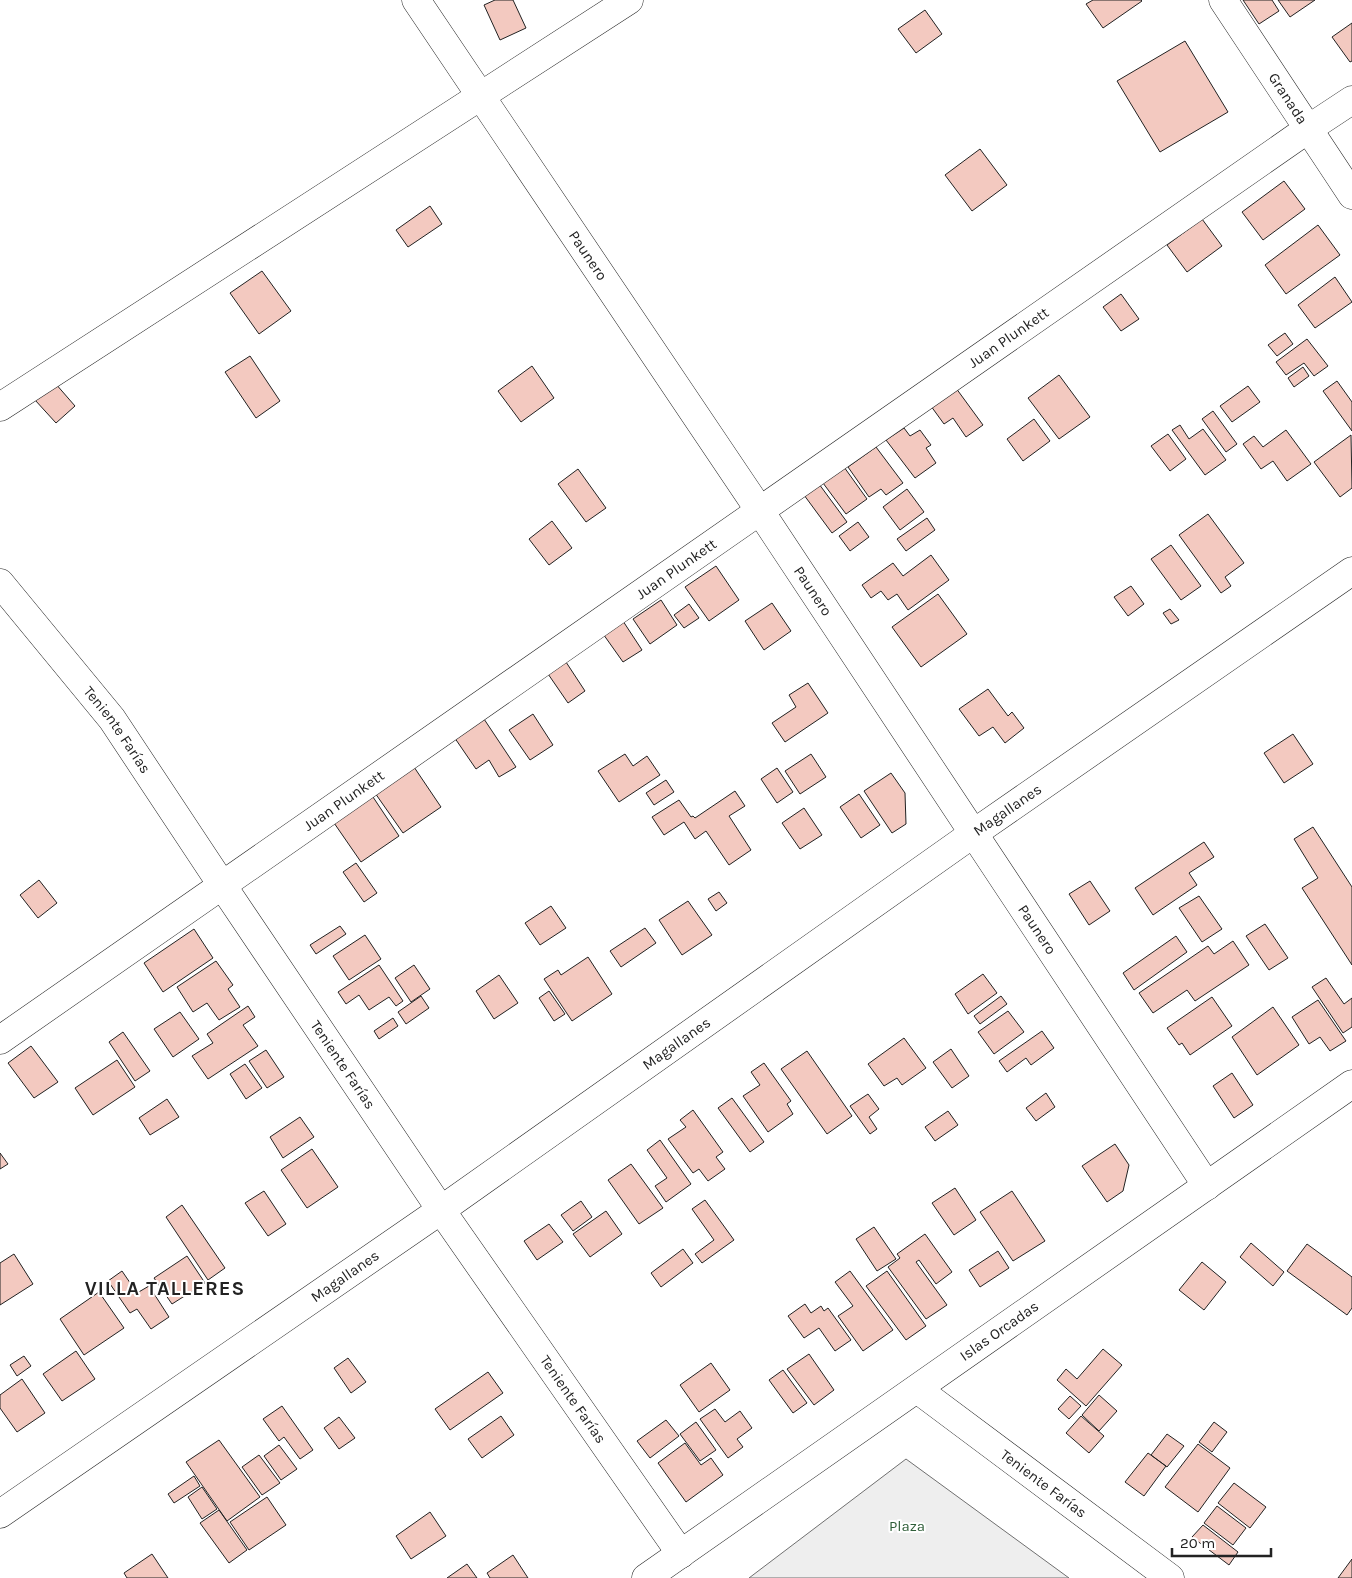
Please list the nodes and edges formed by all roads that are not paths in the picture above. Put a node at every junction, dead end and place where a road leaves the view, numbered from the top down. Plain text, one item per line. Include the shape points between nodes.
1 (416, 0) edge
2 (629, 0) edge
3 (1223, 0) edge
4 (481, 96) junction
5 (1352, 100) edge
6 (1308, 129) junction
7 (1352, 195) edge
8 (0, 407) edge
9 (760, 511) junction
10 (1352, 571) edge
11 (0, 583) edge
12 (974, 833) junction
13 (222, 885) junction
14 (0, 1040) edge
15 (1352, 1084) edge
16 (1207, 1186) junction
17 (442, 1210) junction
18 (917, 1389) junction
19 (0, 1514) edge
20 (681, 1554) junction
21 (646, 1578) edge
22 (1170, 1578) edge

1 - 4 street, Paunero
2 - 4 street
3 - 6 street, Granada
4 - 8 street
4 - 9 street, Paunero
5 - 6 street, Juan Plunkett
6 - 7 street, Granada
6 - 9 street, Juan Plunkett
9 - 12 street, Paunero
9 - 13 street, Juan Plunkett
10 - 12 street, Magallanes
11 - 13 street, Teniente Farías via 112,719
12 - 16 street, Paunero
12 - 17 street, Magallanes
13 - 14 street, Juan Plunkett
13 - 17 street, Teniente Farías
15 - 16 street, Islas Orcadas
16 - 18 street, Islas Orcadas
17 - 19 street, Magallanes
17 - 20 street, Teniente Farías
18 - 20 street, Islas Orcadas
18 - 22 street, Teniente Farías
20 - 21 street, Islas Orcadas

